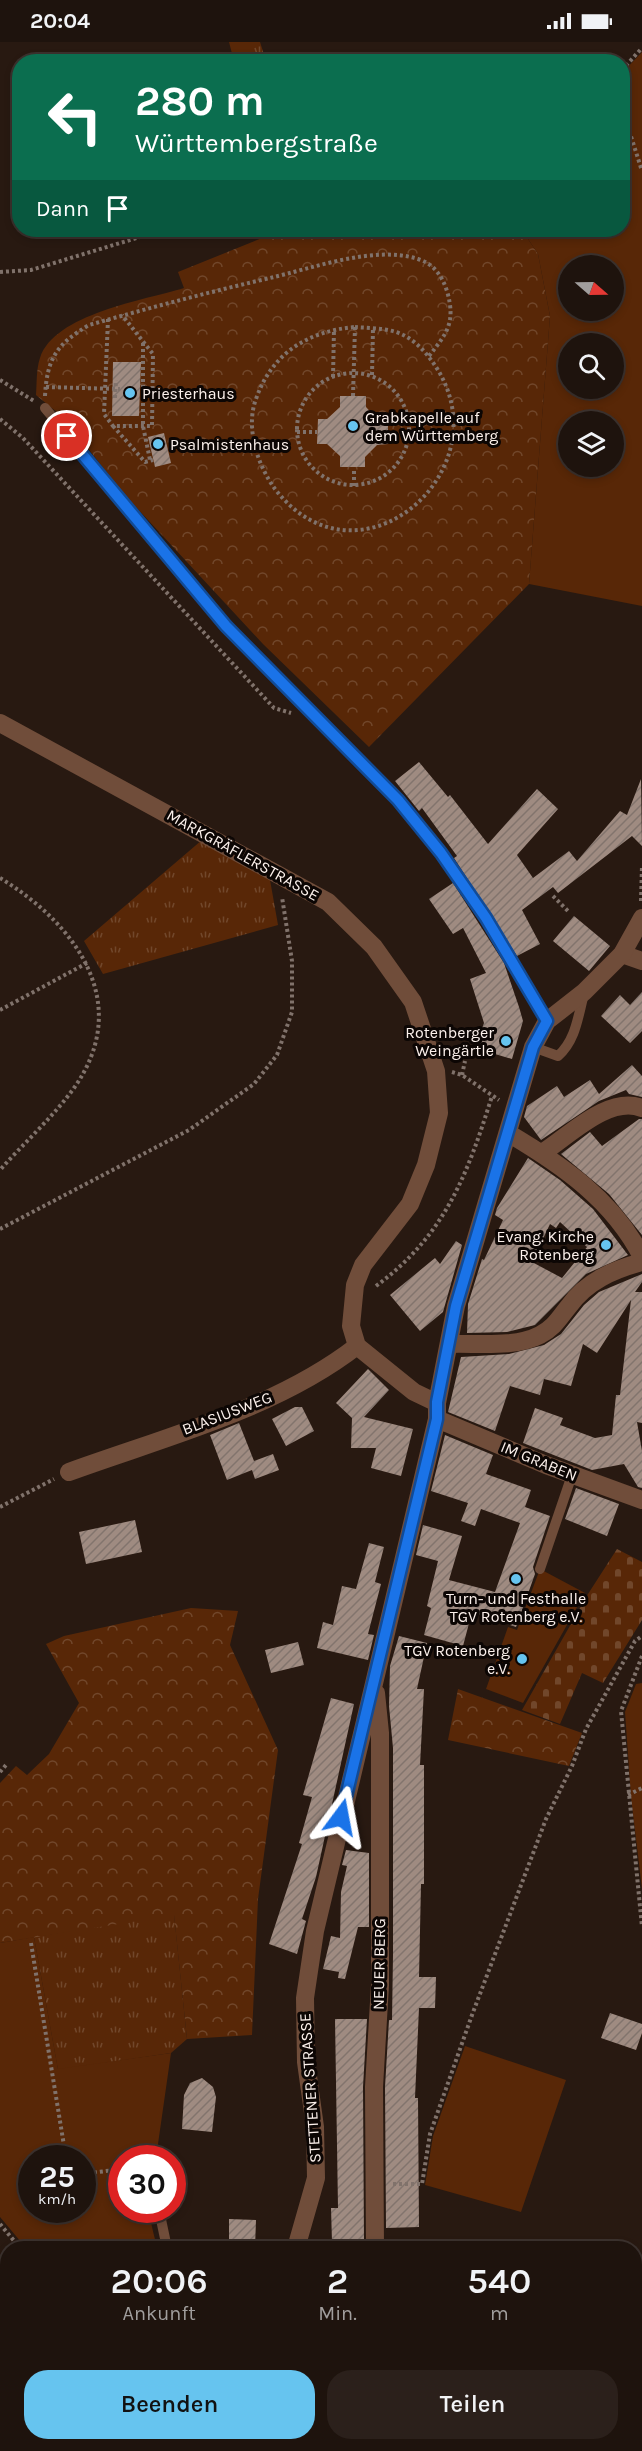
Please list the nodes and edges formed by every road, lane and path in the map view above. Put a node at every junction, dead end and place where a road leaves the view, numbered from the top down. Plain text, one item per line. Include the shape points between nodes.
1 (642, 48) edge
2 (630, 61) edge
3 (630, 133) edge
4 (642, 171) edge
5 (140, 237) edge
6 (0, 272) edge
7 (122, 315) junction
8 (108, 319) junction
9 (355, 327) junction
10 (334, 329) junction
11 (373, 329) junction
12 (143, 343) junction
13 (429, 356) junction
14 (353, 373) junction
15 (372, 375) junction
16 (333, 377) junction
17 (0, 380) edge
18 (116, 380) dead end
19 (46, 387) junction
20 (104, 388) junction
21 (118, 389) junction
22 (353, 396) dead end
23 (116, 398) dead end
24 (45, 408) junction
25 (0, 419) edge
26 (113, 426) junction
27 (142, 426) junction
28 (297, 432) junction
29 (317, 432) dead end
30 (388, 433) dead end
31 (409, 433) junction
32 (354, 468) dead end
33 (354, 486) junction
34 (310, 714) junction
35 (0, 723) edge
36 (642, 866) edge
37 (279, 873) junction
38 (0, 878) edge
39 (553, 896) dead end
40 (569, 912) dead end
41 (642, 919) edge
42 (622, 954) junction
43 (642, 961) edge
44 (87, 963) junction
45 (584, 992) junction
46 (0, 1010) edge
47 (547, 1021) junction
48 (533, 1047) junction
49 (465, 1061) dead end
50 (436, 1071) junction
51 (462, 1075) junction
52 (642, 1108) edge
53 (508, 1133) junction
54 (542, 1153) junction
55 (0, 1170) edge
56 (0, 1229) edge
57 (642, 1257) edge
58 (642, 1262) edge
59 (353, 1303) junction
60 (450, 1344) junction
61 (357, 1346) junction
62 (437, 1411) junction
63 (69, 1472) joint
64 (572, 1475) junction
65 (642, 1500) edge
66 (0, 1507) edge
67 (540, 1569) dead end
68 (642, 1636) edge
69 (642, 1656) edge
70 (375, 1679) junction
71 (6, 1765) dead end
72 (0, 1772) edge
73 (642, 1788) edge
74 (628, 1795) junction
75 (642, 1927) edge
76 (31, 1942) dead end
77 (64, 2145) edge
78 (375, 2184) junction
79 (162, 2223) edge
80 (0, 2224) edge
81 (14, 2241) edge
82 (166, 2241) edge
83 (298, 2241) edge
84 (375, 2241) edge

1 - 2 path
3 - 4 path
5 - 6 path via 31,270
7 - 8 path
7 - 12 path
7 - 13 path via 346,260 391,255 418,259 435,267 444,283 450,303 450,330
8 - 19 path via 89,324 67,338 48,368
8 - 20 path
9 - 10 path
9 - 11 path
9 - 14 path
10 - 13 path via 291,347 275,363 254,405 253,427 264,473 277,491 294,510 334,530 355,532 379,527 420,502 435,485 452,441 452,418 450,395
10 - 16 path
11 - 13 path via 395,332 414,341
11 - 15 path
12 - 27 path
12 - 27 path via 153,354 152,426
14 - 15 path
14 - 16 path
14 - 22 path
15 - 31 path via 400,398
16 - 28 path via 310,393 298,418
17 - 24 path
18 - 21 path
19 - 20 path
19 - 24 path
20 - 21 path
20 - 26 path via 104,414
21 - 23 path
24 - 34 lane via 226,626
25 - 34 path via 23,438 274,708
26 - 27 path
26 - 27 path via 145,462 152,460
28 - 29 path
28 - 33 path via 303,456 315,470 330,481
30 - 31 path
31 - 33 path via 404,454 392,471 381,479
32 - 33 path
34 - 47 lane via 398,800 441,853 486,918
35 - 37 street, MARKGRÄFLERSTRASSE
36 - 41 path
37 - 50 street, MARKGRÄFLERSTRASSE via 328,902 374,947 413,1002
37 - 56 path via 292,961 292,1012 277,1055 254,1084 189,1130
38 - 44 path via 56,921
39 - 40 path
41 - 42 street
42 - 43 street
42 - 45 street
44 - 46 path
44 - 55 path via 97,986 100,1015 92,1052 74,1088
45 - 47 street
45 - 48 lane via 566,1049 558,1056
47 - 48 street, STETTENER STRASSE
48 - 53 street, STETTENER STRASSE
49 - 51 path
50 - 51 path
50 - 59 street, MARKGRÄFLERSTRASSE via 440,1113 426,1165 410,1204 363,1265
51 - 59 path via 492,1096 460,1188 429,1235 390,1275
52 - 54 street via 624,1104 604,1112
53 - 54 street
53 - 60 street, STETTENER STRASSE via 456,1306
54 - 57 street via 615,1215
58 - 60 street via 610,1271 594,1282 569,1305 557,1324 538,1336 497,1343
59 - 61 street, MARKGRÄFLERSTRASSE via 351,1326
60 - 62 street, STETTENER STRASSE
61 - 62 street
61 - 63 street, BLASIUSWEG via 336,1362 262,1402
62 - 64 street, IM GRABEN
62 - 70 street, STETTENER STRASSE
63 - 66 path
64 - 65 street, IM GRABEN
64 - 67 lane
68 - 78 path via 635,1641 586,1729 546,1819 430,2134 422,2184
69 - 74 path via 621,1711
70 - 78 street, NEUER BERG via 380,1744 380,1985 374,2087
70 - 83 street, STETTENER STRASSE via 315,1931 304,1998 316,2178
71 - 72 path
73 - 74 path
74 - 75 path
76 - 77 path
78 - 84 street, NEUER BERG
79 - 82 lane
80 - 81 path

